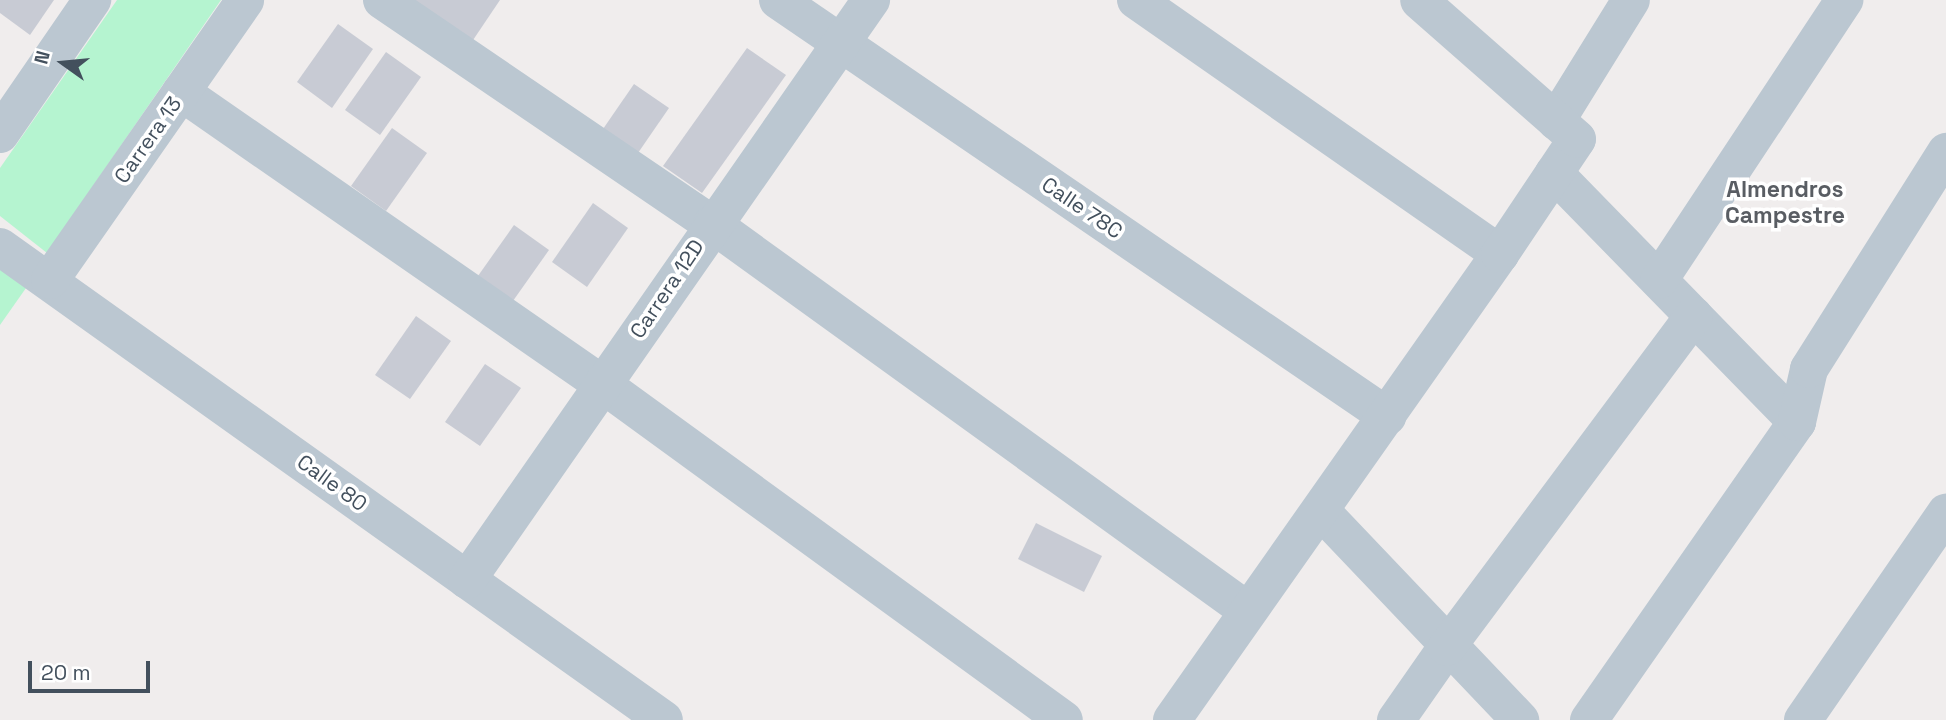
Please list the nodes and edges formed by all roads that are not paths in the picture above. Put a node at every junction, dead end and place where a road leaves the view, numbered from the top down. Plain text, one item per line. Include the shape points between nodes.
1 (92, 0) edge
2 (245, 0) edge
3 (382, 0) edge
4 (778, 0) edge
5 (871, 0) edge
6 (1136, 0) edge
7 (1419, 0) edge
8 (1632, 0) edge
9 (1844, 0) edge
10 (840, 43) junction
11 (181, 92) junction
12 (1556, 121) junction
13 (0, 134) edge
14 (1946, 152) edge
15 (1554, 173) junction
16 (712, 224) junction
17 (0, 247) edge
18 (1500, 254) junction
19 (50, 280) junction
20 (1659, 280) junction
21 (1694, 316) junction
22 (602, 384) junction
23 (1387, 415) junction
24 (1797, 422) junction
25 (1321, 511) junction
26 (1946, 513) edge
27 (467, 580) junction
28 (1248, 611) junction
29 (1447, 647) junction
30 (664, 720) edge
31 (1064, 720) edge
32 (1172, 720) edge
33 (1396, 720) edge
34 (1520, 720) edge
35 (1589, 720) edge
36 (1803, 720) edge

1 - 13 street
2 - 11 street, Carrera 13
3 - 16 street
4 - 10 street, Calle 78C
5 - 10 street, Carrera 12D
6 - 18 street
7 - 12 street
8 - 12 street
9 - 20 street
10 - 16 street, Carrera 12D
10 - 23 street, Calle 78C
11 - 19 street, Carrera 13
11 - 22 street
12 - 15 street via 1577,139
14 - 24 street via 1809,369
15 - 18 street
15 - 20 street
16 - 22 street, Carrera 12D
16 - 28 street
17 - 19 street, Calle 80
18 - 23 street
19 - 27 street, Calle 80
20 - 21 street
21 - 24 street
21 - 29 street
22 - 27 street, Carrera 12D
22 - 31 street
23 - 25 street
24 - 35 street
25 - 28 street
25 - 29 street
26 - 36 street
27 - 30 street, Calle 80
28 - 32 street
29 - 33 street
29 - 34 street

